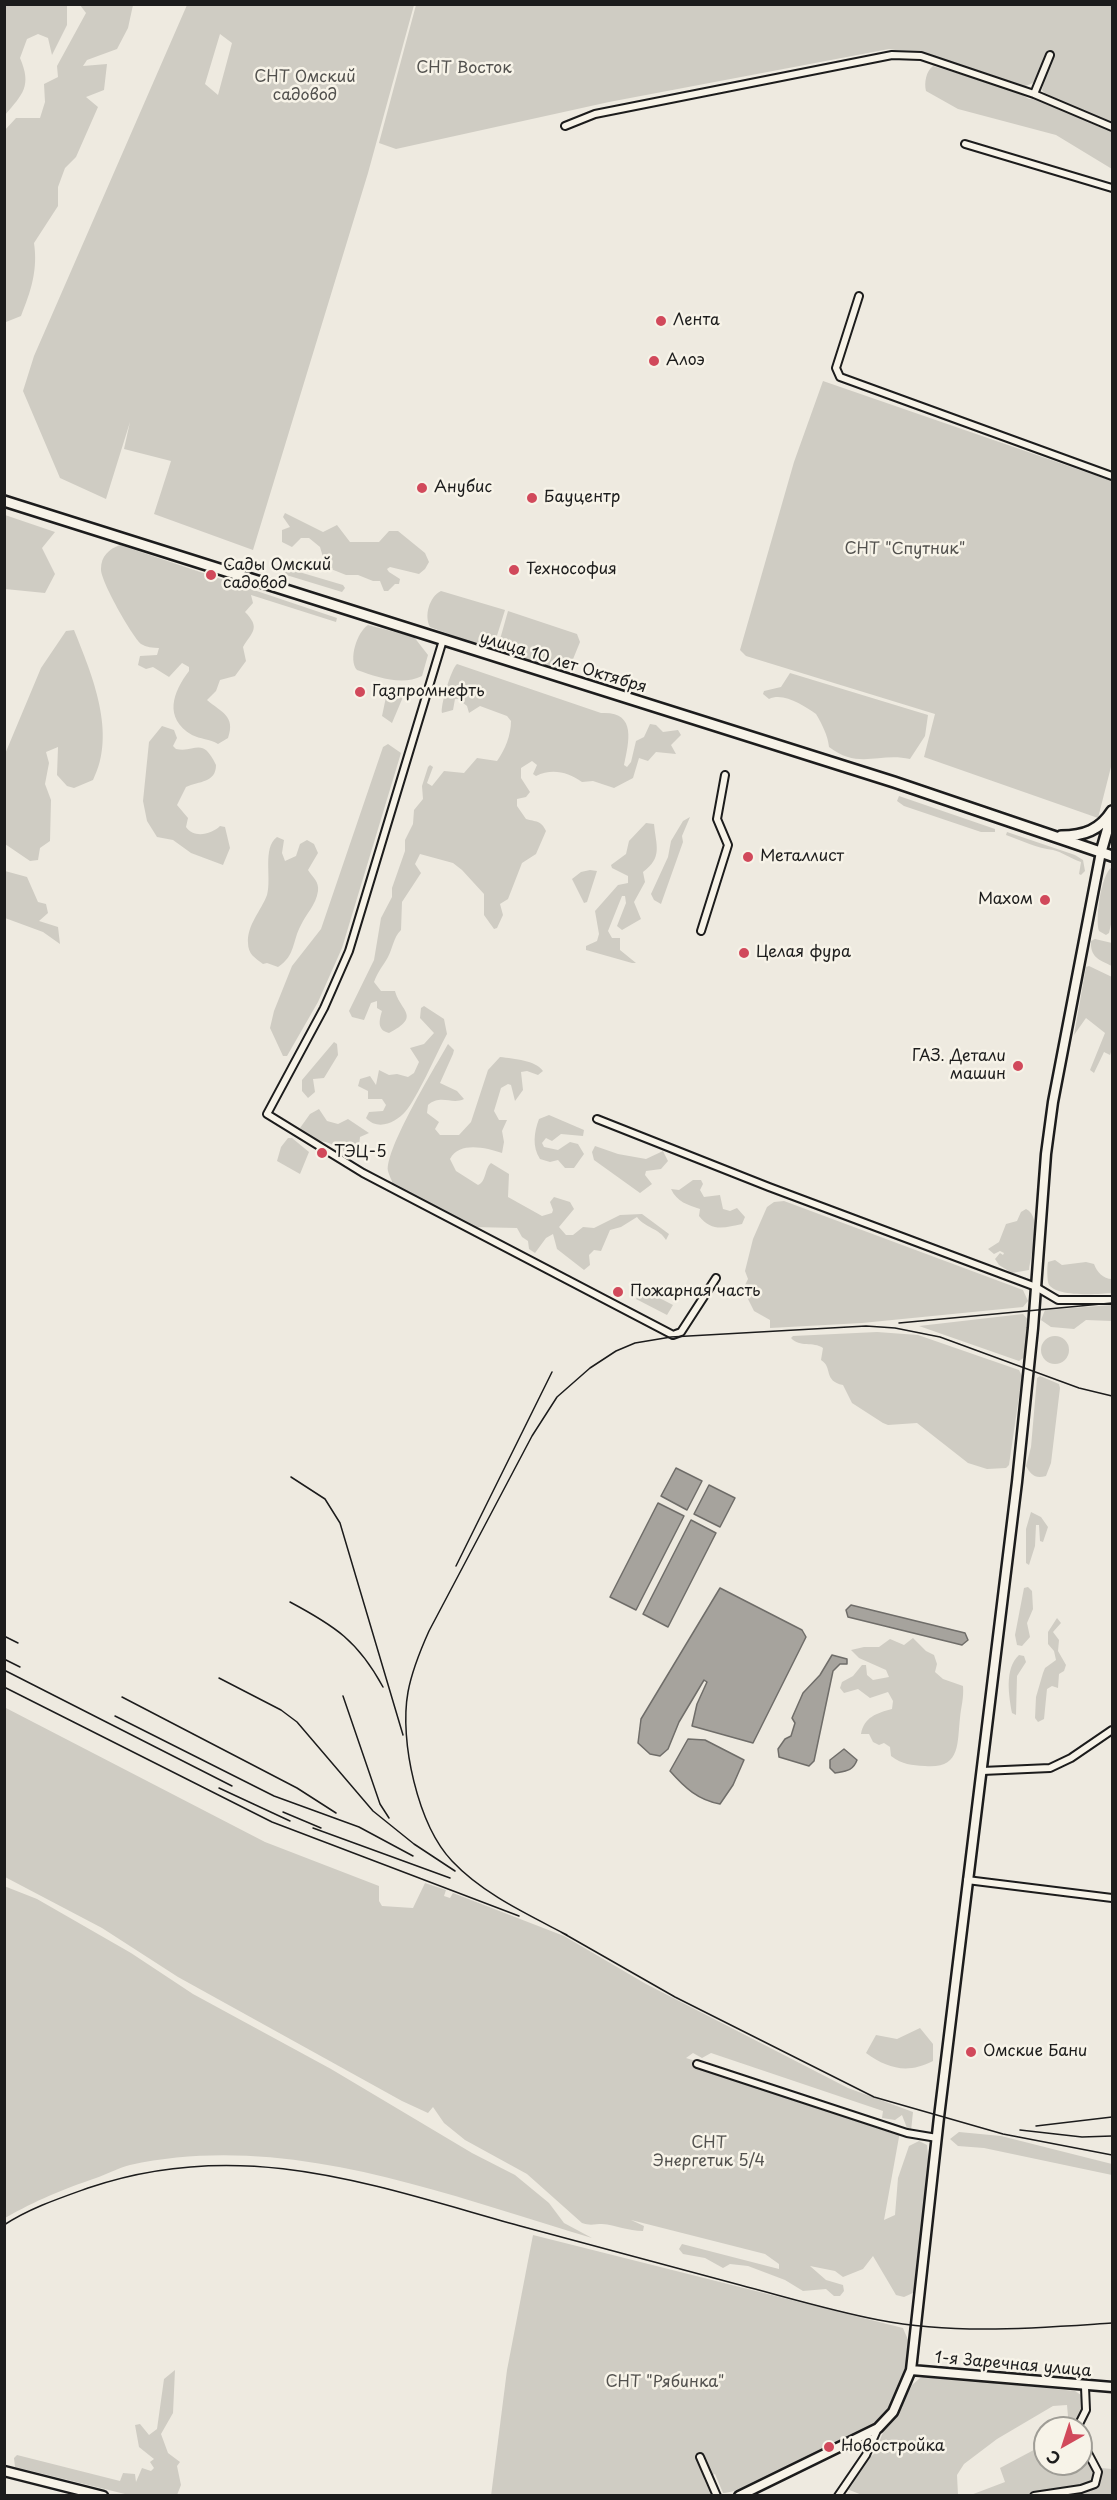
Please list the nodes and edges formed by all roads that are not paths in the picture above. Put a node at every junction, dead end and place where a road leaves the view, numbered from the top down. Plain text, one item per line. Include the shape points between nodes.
1 (1050, 55) dead end
2 (1034, 94) junction
3 (565, 126) dead end
4 (1113, 127) edge
5 (964, 144) dead end
6 (1113, 188) edge
7 (859, 296) dead end
8 (1113, 476) edge
9 (4, 501) edge
10 (443, 640) junction
11 (725, 775) dead end
12 (1113, 812) edge
13 (1047, 834) junction
14 (1101, 852) junction
15 (1113, 856) edge
16 (701, 931) dead end
17 (597, 1119) dead end
18 (716, 1278) dead end
19 (1036, 1287) junction
20 (1113, 1300) edge
21 (1113, 1730) edge
22 (982, 1771) junction
23 (967, 1880) junction
24 (1113, 1898) edge
25 (697, 2064) dead end
26 (937, 2138) junction
27 (911, 2370) junction
28 (1085, 2387) junction
29 (1113, 2387) edge
30 (1083, 2416) edge
31 (878, 2428) junction
32 (700, 2457) dead end
33 (1093, 2463) edge
34 (4, 2471) edge
35 (103, 2496) edge
36 (717, 2496) edge
37 (739, 2496) edge
38 (838, 2496) edge
39 (1034, 2496) edge

1 - 2 street
2 - 3 street via 921,56 892,55 595,114
2 - 4 street
5 - 6 street
7 - 8 street via 836,368 840,377
9 - 10 main road, улица 10 лет Октября
10 - 13 main road, улица 10 лет Октября
10 - 18 street via 349,951 324,1008 267,1114 363,1173 673,1335 681,1332
11 - 16 street via 717,819 728,844
12 - 13 main road via 1092,831
12 - 14 main road
13 - 14 main road, улица 10 лет Октября
14 - 15 main road, улица 10 лет Октября
14 - 19 street via 1053,1102
17 - 19 street
19 - 20 street via 1058,1300
19 - 22 street
21 - 22 street via 1050,1768
22 - 23 street
23 - 24 street
23 - 26 street
25 - 26 street via 907,2133
26 - 27 street
27 - 28 street, 1-я Заречная улица
27 - 31 street via 893,2412
28 - 29 street, 1-я Заречная улица
28 - 30 street
31 - 37 street
31 - 38 street via 866,2456
32 - 36 street
33 - 39 street via 1098,2472 1095,2484
34 - 35 street

